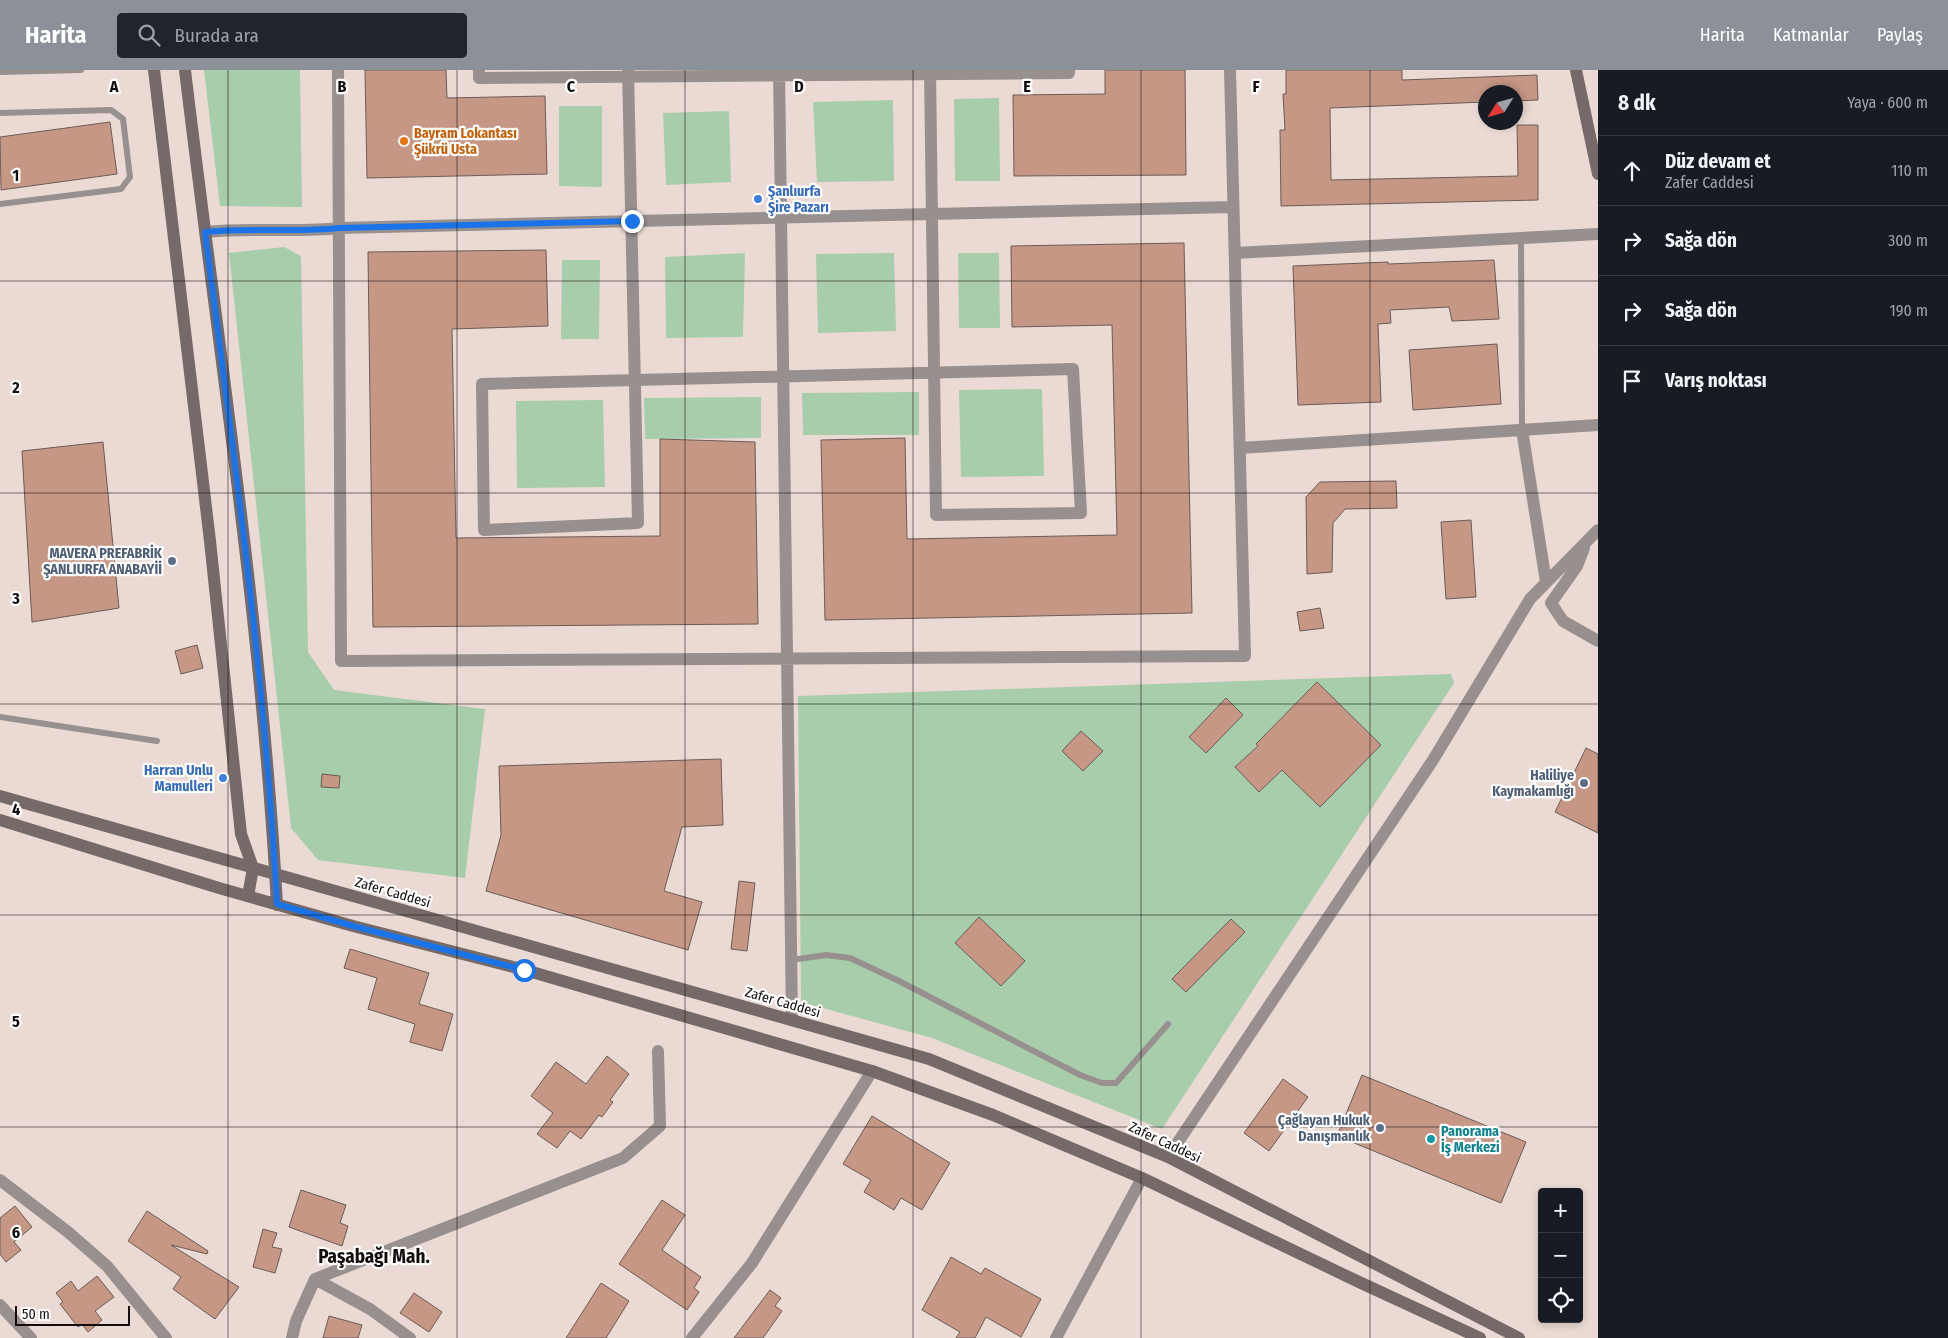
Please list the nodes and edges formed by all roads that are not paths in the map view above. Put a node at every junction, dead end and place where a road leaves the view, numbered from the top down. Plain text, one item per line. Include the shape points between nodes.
1 (82, 70) edge
2 (154, 70) edge
3 (185, 70) edge
4 (338, 70) edge
5 (479, 70) edge
6 (1069, 70) edge
7 (1230, 70) edge
8 (1576, 70) edge
9 (0, 72) edge
10 (930, 72) edge
11 (628, 73) edge
12 (779, 73) edge
13 (0, 113) edge
14 (1598, 174) edge
15 (0, 204) edge
16 (1233, 207) junction
17 (932, 214) junction
18 (781, 218) junction
19 (632, 221) junction
20 (339, 228) junction
21 (205, 232) junction
22 (1598, 234) edge
23 (1521, 238) junction
24 (1234, 253) junction
25 (934, 372) junction
26 (783, 376) junction
27 (635, 380) junction
28 (1598, 425) edge
29 (1522, 430) junction
30 (1240, 448) junction
31 (1598, 530) edge
32 (1585, 544) junction
33 (1546, 582) junction
34 (1598, 640) edge
35 (787, 658) junction
36 (0, 717) edge
37 (157, 741) dead end
38 (0, 796) edge
39 (0, 820) edge
40 (253, 868) junction
41 (276, 874) junction
42 (248, 896) junction
43 (277, 904) junction
44 (791, 960) junction
45 (792, 1020) junction
46 (1168, 1024) dead end
47 (658, 1051) dead end
48 (872, 1071) junction
49 (1168, 1158) junction
50 (1142, 1178) junction
51 (0, 1180) edge
52 (315, 1279) junction
53 (0, 1305) edge
54 (31, 1338) edge
55 (166, 1338) edge
56 (292, 1338) edge
57 (410, 1338) edge
58 (692, 1338) edge
59 (1056, 1338) edge
60 (1480, 1338) edge
61 (1519, 1338) edge

1 - 9 lane
2 - 40 main road via 241,834
3 - 21 main road
4 - 20 street
5 - 11 street via 480,78
6 - 10 street
7 - 16 street
8 - 14 main road
10 - 12 street
10 - 17 street
11 - 12 street
11 - 19 street
12 - 18 street
13 - 15 lane via 111,110 123,119 130,177 121,189
16 - 17 street
16 - 24 street
17 - 18 street
17 - 25 street
18 - 19 street
18 - 26 street
19 - 20 street
19 - 27 street
20 - 21 street via 234,228
20 - 35 street via 341,661
21 - 41 main road via 263,710
22 - 23 street
23 - 24 street
23 - 29 lane
24 - 30 street
25 - 25 street via 936,515 1081,514 1073,369
25 - 26 street
26 - 27 street
26 - 35 street
27 - 27 street via 482,384 484,530 638,523
28 - 29 street
29 - 30 street
29 - 33 street
30 - 35 street via 1245,656
31 - 32 street
32 - 33 street
32 - 34 street via 1577,566 1551,602 1562,621
33 - 49 street via 1530,599 1432,760
35 - 44 street
36 - 37 lane
38 - 40 main road, Zafer Caddesi
39 - 42 main road
40 - 41 main road, Zafer Caddesi
40 - 42 main road
41 - 43 main road
41 - 45 main road, Zafer Caddesi
42 - 43 main road
43 - 48 main road via 524,970
44 - 45 street
44 - 46 lane via 826,955 850,958 1080,1075 1102,1083 1116,1083
45 - 49 main road, Zafer Caddesi via 929,1059
47 - 52 street via 660,1126 623,1158
48 - 50 main road via 993,1115
48 - 58 street via 752,1263
49 - 61 main road, Zafer Caddesi
50 - 59 street
50 - 60 main road
51 - 55 street via 107,1266
52 - 56 street
52 - 57 street via 370,1309
53 - 54 street

